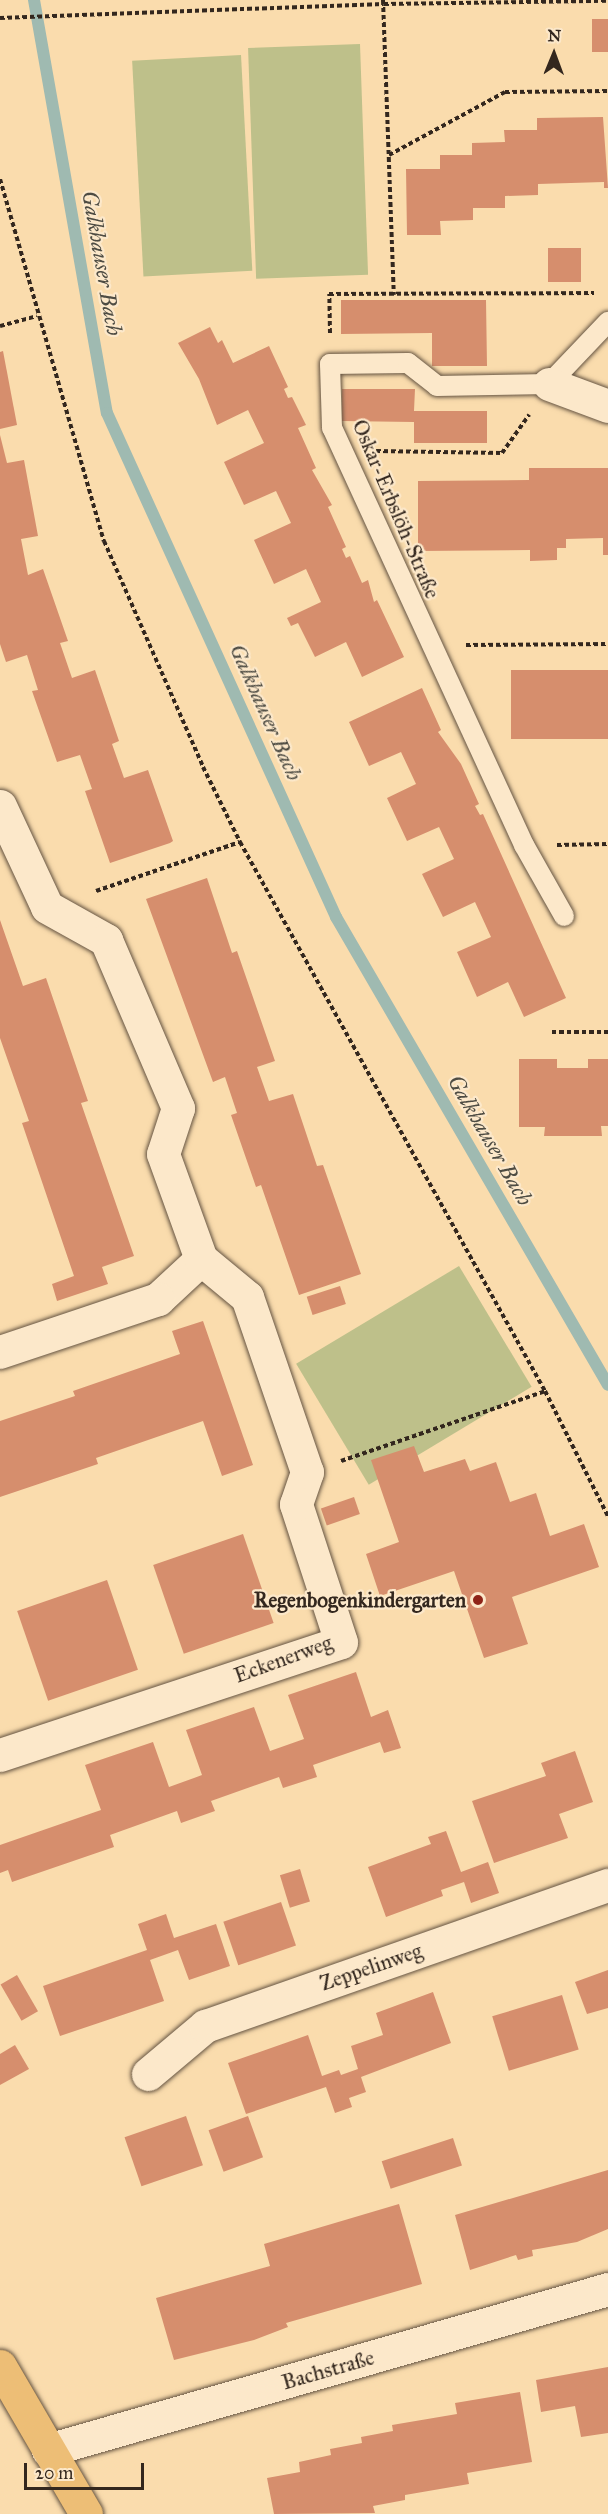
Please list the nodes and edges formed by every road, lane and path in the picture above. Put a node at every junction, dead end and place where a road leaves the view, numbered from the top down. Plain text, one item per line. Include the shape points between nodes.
1 (608, 1) edge
2 (384, 2) edge
3 (0, 18) edge
4 (608, 91) edge
5 (389, 155) junction
6 (0, 179) edge
7 (596, 293) dead end
8 (394, 295) junction
9 (37, 316) junction
10 (608, 322) edge
11 (0, 326) edge
12 (330, 364) junction
13 (549, 384) junction
14 (608, 406) edge
15 (342, 451) junction
16 (608, 644) edge
17 (430, 646) junction
18 (0, 806) edge
19 (240, 842) junction
20 (608, 844) edge
21 (524, 845) junction
22 (47, 908) junction
23 (564, 916) dead end
24 (552, 1032) dead end
25 (608, 1032) edge
26 (201, 1259) junction
27 (0, 1352) edge
28 (545, 1391) junction
29 (307, 1472) junction
30 (608, 1516) edge
31 (0, 1755) edge
32 (608, 1884) edge
33 (148, 2074) dead end
34 (608, 2289) edge
35 (0, 2366) edge
36 (48, 2450) junction
37 (86, 2514) edge

1 - 2 path
2 - 3 path
2 - 5 path
4 - 5 path via 505,92
5 - 8 path
6 - 9 path
7 - 8 path
8 - 12 path via 329,294
9 - 11 path
9 - 19 path via 104,541
10 - 13 lane
12 - 13 lane via 408,363 437,386
12 - 15 lane, Oskar-Erbslöh-Straße via 332,428
13 - 14 street
13 - 15 path via 502,453
15 - 17 lane, Oskar-Erbslöh-Straße
16 - 17 path
17 - 21 lane, Oskar-Erbslöh-Straße
18 - 22 street
19 - 22 path
19 - 28 path
20 - 21 path
21 - 23 lane, Oskar-Erbslöh-Straße
22 - 26 street via 106,940 178,1108 163,1154
24 - 25 path
26 - 27 street via 158,1299
26 - 29 street via 247,1297
28 - 29 path
28 - 30 path
29 - 31 street, Eckenerweg via 296,1504 341,1642
32 - 33 street, Zeppelinweg via 205,2026
34 - 36 street, Bachstraße
35 - 36 main road
36 - 37 main road

